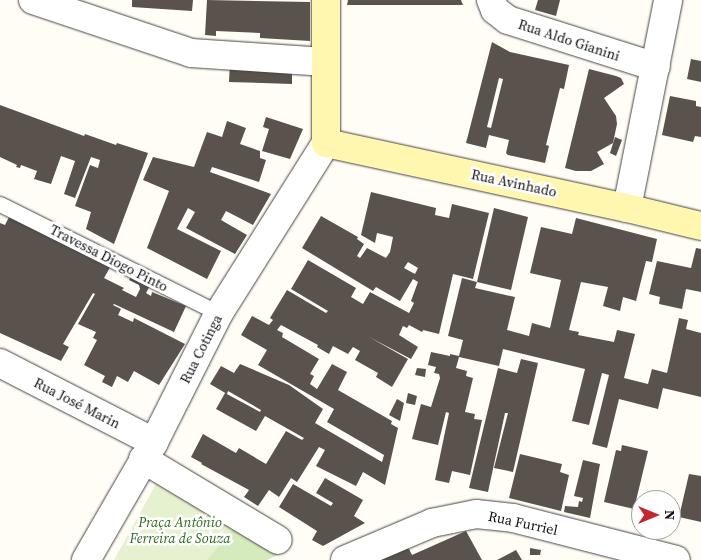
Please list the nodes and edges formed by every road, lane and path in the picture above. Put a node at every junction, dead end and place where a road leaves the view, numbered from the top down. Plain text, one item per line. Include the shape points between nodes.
1 (32, 0) edge
2 (326, 0) edge
3 (491, 0) edge
4 (668, 0) edge
5 (326, 62) junction
6 (656, 67) junction
7 (326, 143) junction
8 (0, 204) edge
9 (627, 208) junction
10 (701, 226) edge
11 (219, 313) junction
12 (0, 363) edge
13 (149, 451) junction
14 (278, 540) dead end
15 (635, 554) edge
16 (86, 560) edge
17 (345, 560) edge
18 (676, 560) edge

1 - 5 street via 191,53
2 - 5 street
3 - 6 street, Rua Aldo Gianini via 495,10 508,20
4 - 6 street
5 - 7 street
6 - 9 street
7 - 9 street, Rua Avinhado
7 - 11 street, Rua Cotinga
8 - 11 lane, Travessa Diogo Pinto
9 - 10 street, Rua Avinhado
11 - 13 street, Rua Cotinga
12 - 13 street, Rua José Marin
13 - 14 street, Rua José Marin
13 - 16 street, Rua Cotinga
15 - 17 street, Rua Furriel via 513,518 476,514 432,523
15 - 18 street, Rua Furriel

